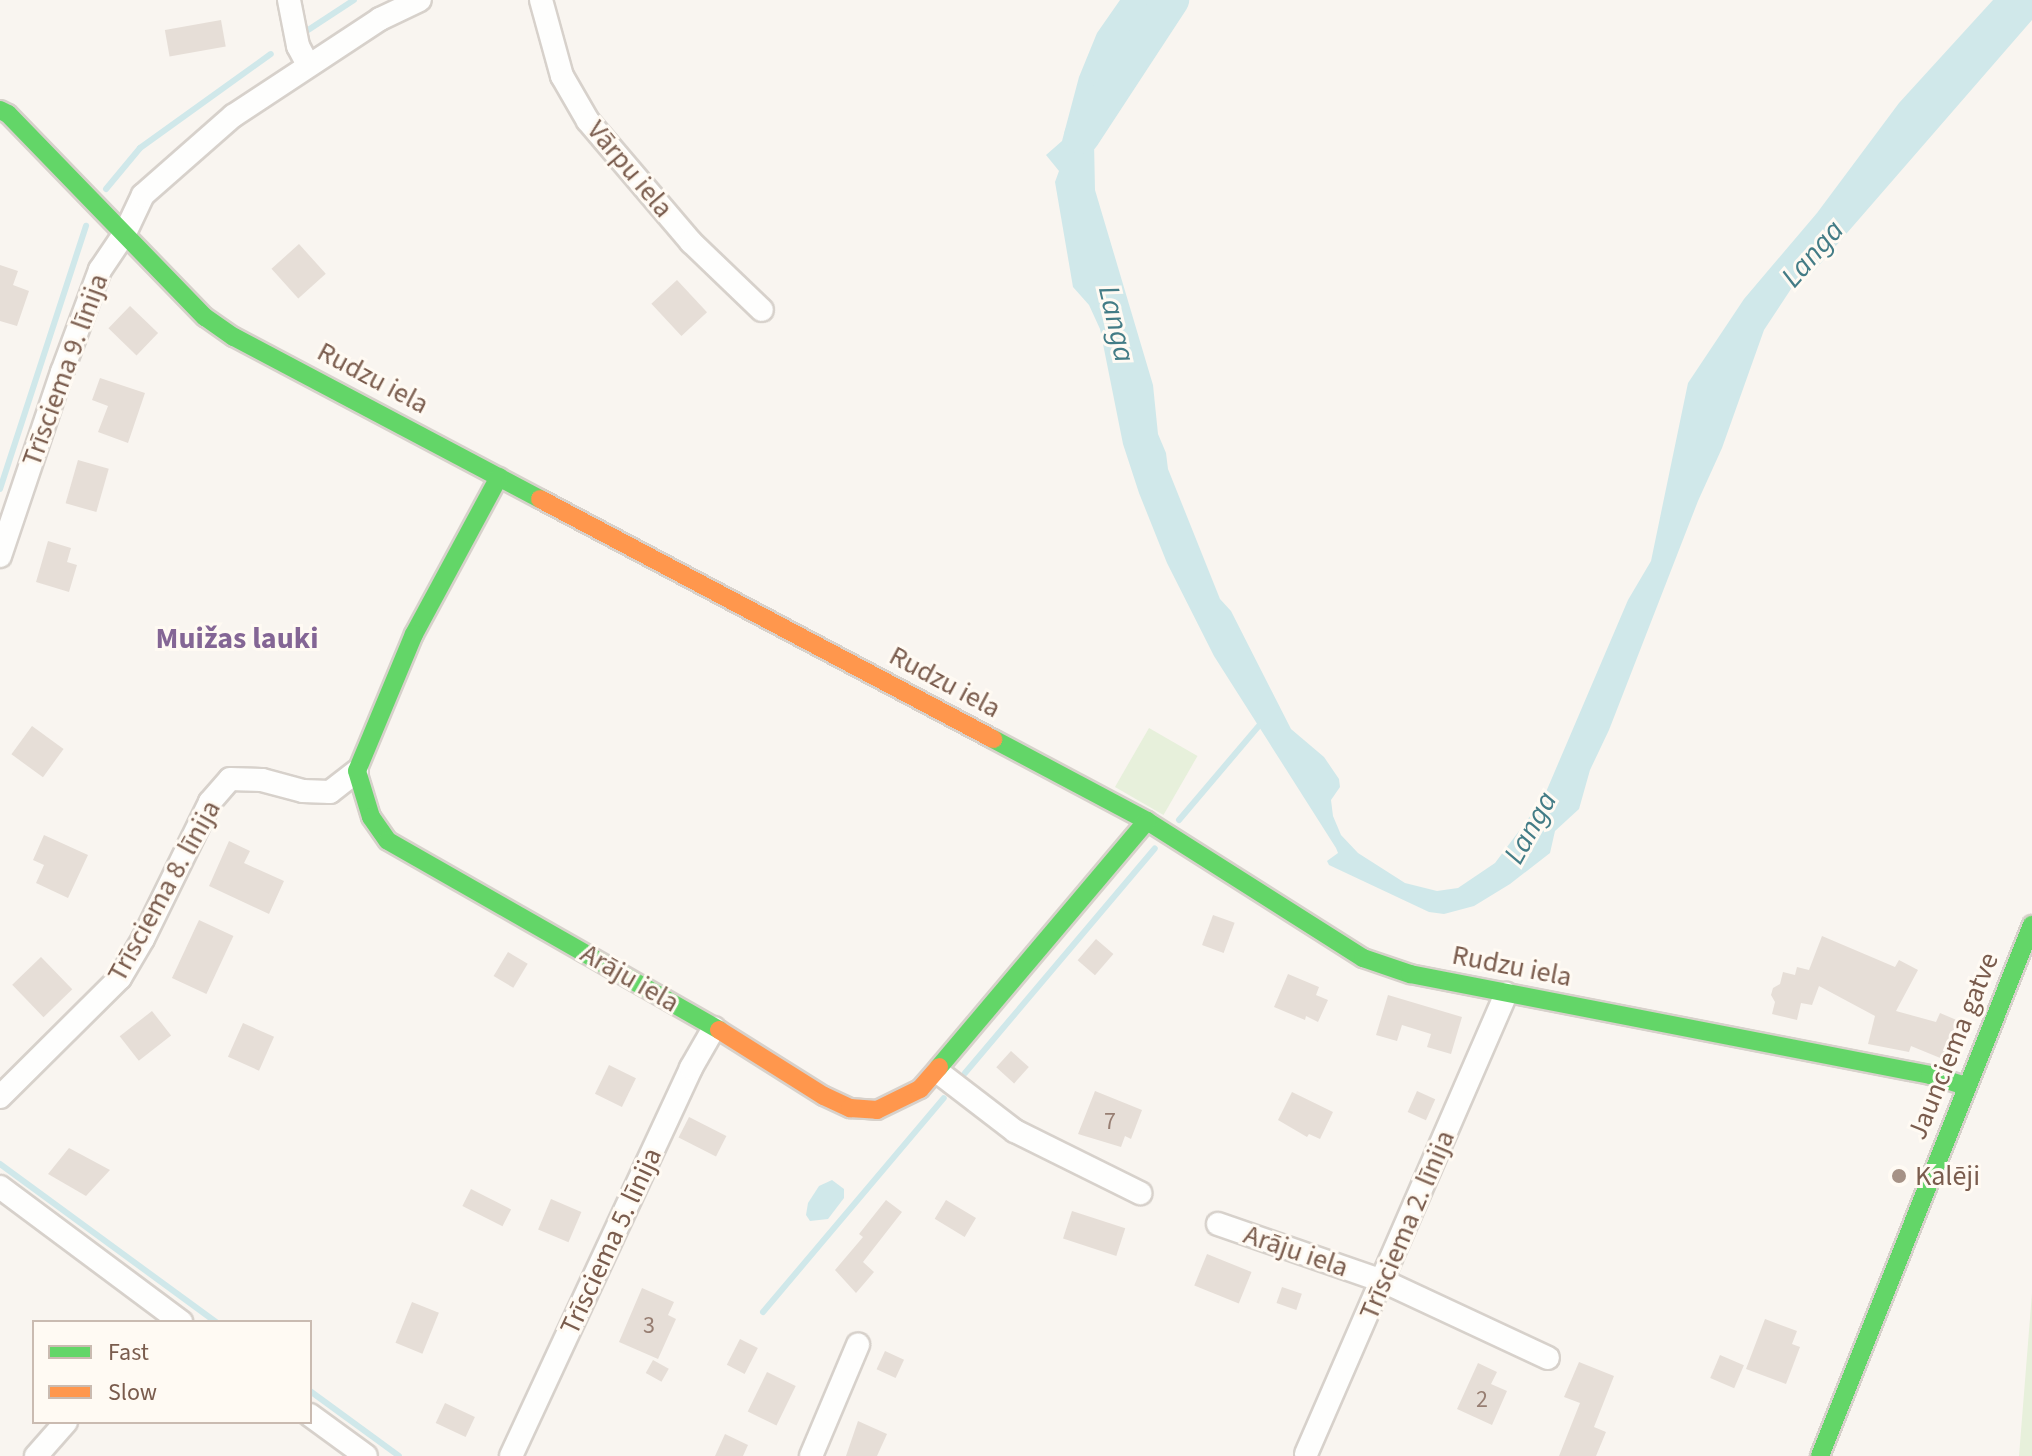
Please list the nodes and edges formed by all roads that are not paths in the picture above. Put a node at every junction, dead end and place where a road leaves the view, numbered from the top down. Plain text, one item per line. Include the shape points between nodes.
1 (289, 0) edge
2 (420, 0) edge
3 (541, 0) edge
4 (308, 65) junction
5 (0, 110) edge
6 (125, 233) junction
7 (762, 310) dead end
8 (499, 477) junction
9 (0, 556) edge
10 (357, 771) junction
11 (1147, 821) junction
12 (2032, 925) edge
13 (1506, 994) junction
14 (714, 1028) junction
15 (938, 1072) junction
16 (1966, 1086) junction
17 (0, 1097) edge
18 (0, 1187) edge
19 (1140, 1193) dead end
20 (1218, 1224) dead end
21 (1383, 1281) junction
22 (166, 1318) edge
23 (858, 1345) dead end
24 (1548, 1358) dead end
25 (312, 1417) edge
26 (64, 1424) edge
27 (358, 1454) edge
28 (1306, 1454) dead end
29 (36, 1456) edge
30 (511, 1456) edge
31 (811, 1456) edge
32 (1820, 1456) edge

1 - 4 street via 298,46
2 - 4 street, Trīsciema 9. līnija
3 - 7 street, Vārpu iela via 562,76 588,121 691,242
4 - 6 street, Trīsciema 9. līnija via 233,116 143,195
5 - 6 street, Rudzu iela
6 - 8 street, Rudzu iela via 205,317 234,337
6 - 9 street, Trīsciema 9. līnija via 100,270
8 - 10 street via 414,634
8 - 11 street, Rudzu iela
10 - 14 street, Arāju iela via 371,817 388,841
10 - 17 street, Trīsciema 8. līnija via 330,792 230,779 210,802 120,978
11 - 13 street, Rudzu iela via 1383,968
11 - 15 street, Arāju iela
12 - 16 street, Jaunciema gatve
13 - 16 street, Rudzu iela
13 - 21 street, Trīsciema 2. līnija
14 - 15 street, Arāju iela via 850,1108 877,1110 899,1102
14 - 30 street, Trīsciema 5. līnija
15 - 19 street via 1015,1131
16 - 32 street, Jaunciema gatve
18 - 22 street
20 - 21 street, Arāju iela
21 - 24 street, Arāju iela
21 - 28 street, Trīsciema 2. līnija
23 - 31 street
25 - 27 street
26 - 29 street

